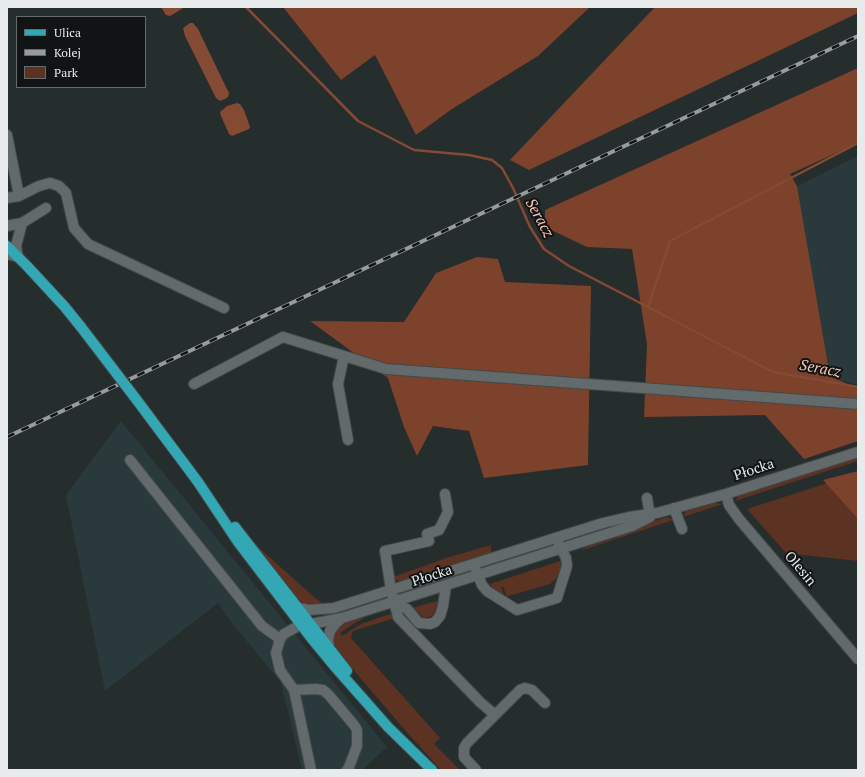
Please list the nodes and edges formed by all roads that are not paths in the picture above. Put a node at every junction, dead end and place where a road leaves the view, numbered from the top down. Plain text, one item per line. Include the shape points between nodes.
1 (7, 135) edge
2 (19, 196) junction
3 (7, 198) edge
4 (46, 208) dead end
5 (22, 223) junction
6 (7, 226) edge
7 (7, 246) edge
8 (7, 254) edge
9 (18, 257) junction
10 (224, 308) dead end
11 (344, 356) junction
12 (194, 384) dead end
13 (858, 404) edge
14 (348, 440) dead end
15 (858, 452) edge
16 (130, 460) dead end
17 (198, 482) junction
18 (444, 494) dead end
19 (726, 494) junction
20 (647, 498) dead end
21 (674, 508) junction
22 (652, 515) junction
23 (682, 529) dead end
24 (555, 538) junction
25 (562, 549) junction
26 (474, 563) junction
27 (478, 576) junction
28 (446, 586) junction
29 (391, 590) junction
30 (394, 602) junction
31 (298, 608) junction
32 (334, 608) junction
33 (342, 618) junction
34 (306, 623) junction
35 (280, 639) junction
36 (329, 648) junction
37 (858, 659) edge
38 (294, 690) junction
39 (545, 703) dead end
40 (495, 715) junction
41 (415, 752) junction
42 (311, 770) edge
43 (347, 770) edge
44 (432, 770) edge
45 (476, 770) edge

1 - 2 street
2 - 3 street
2 - 10 street via 50,183 59,186 66,193 74,228 88,244
4 - 5 street
5 - 6 street
5 - 9 street via 17,242
7 - 9 main road
8 - 9 street
9 - 17 main road, bridge via 64,306
11 - 12 street via 283,337
11 - 13 street via 386,369
11 - 14 street via 338,384
15 - 19 street, Płocka
16 - 35 street via 262,626
17 - 31 main road
17 - 34 main road via 238,542
18 - 29 street via 448,512 439,530 427,534 428,541 385,551
19 - 21 street, Płocka
19 - 37 street, Olesin via 739,519
20 - 22 street
21 - 22 street, Płocka
21 - 23 street
22 - 24 street, Płocka via 603,523
22 - 25 street, Płocka via 632,526
24 - 25 street
24 - 26 street, Płocka
25 - 27 street, Płocka
25 - 27 street via 567,566 556,598 517,610 487,591
26 - 27 street
26 - 29 street, Płocka
27 - 28 street, Płocka
28 - 30 street, Płocka
28 - 30 street via 440,616 430,624 419,623 407,609
29 - 30 street
29 - 32 street, Płocka
30 - 33 street, Płocka
30 - 40 street via 398,617
31 - 32 street, Płocka
31 - 34 main road
32 - 34 street, Płocka
33 - 34 street, Płocka
33 - 36 street via 330,631
34 - 35 street via 284,634
34 - 36 main road
34 - 41 main road via 336,668 388,727
35 - 38 street via 277,660 280,670
36 - 41 main road
38 - 42 street
38 - 43 street via 323,690 354,725 357,730 357,746
39 - 40 street via 532,690 525,688
40 - 45 street via 464,748 464,757
41 - 44 main road

